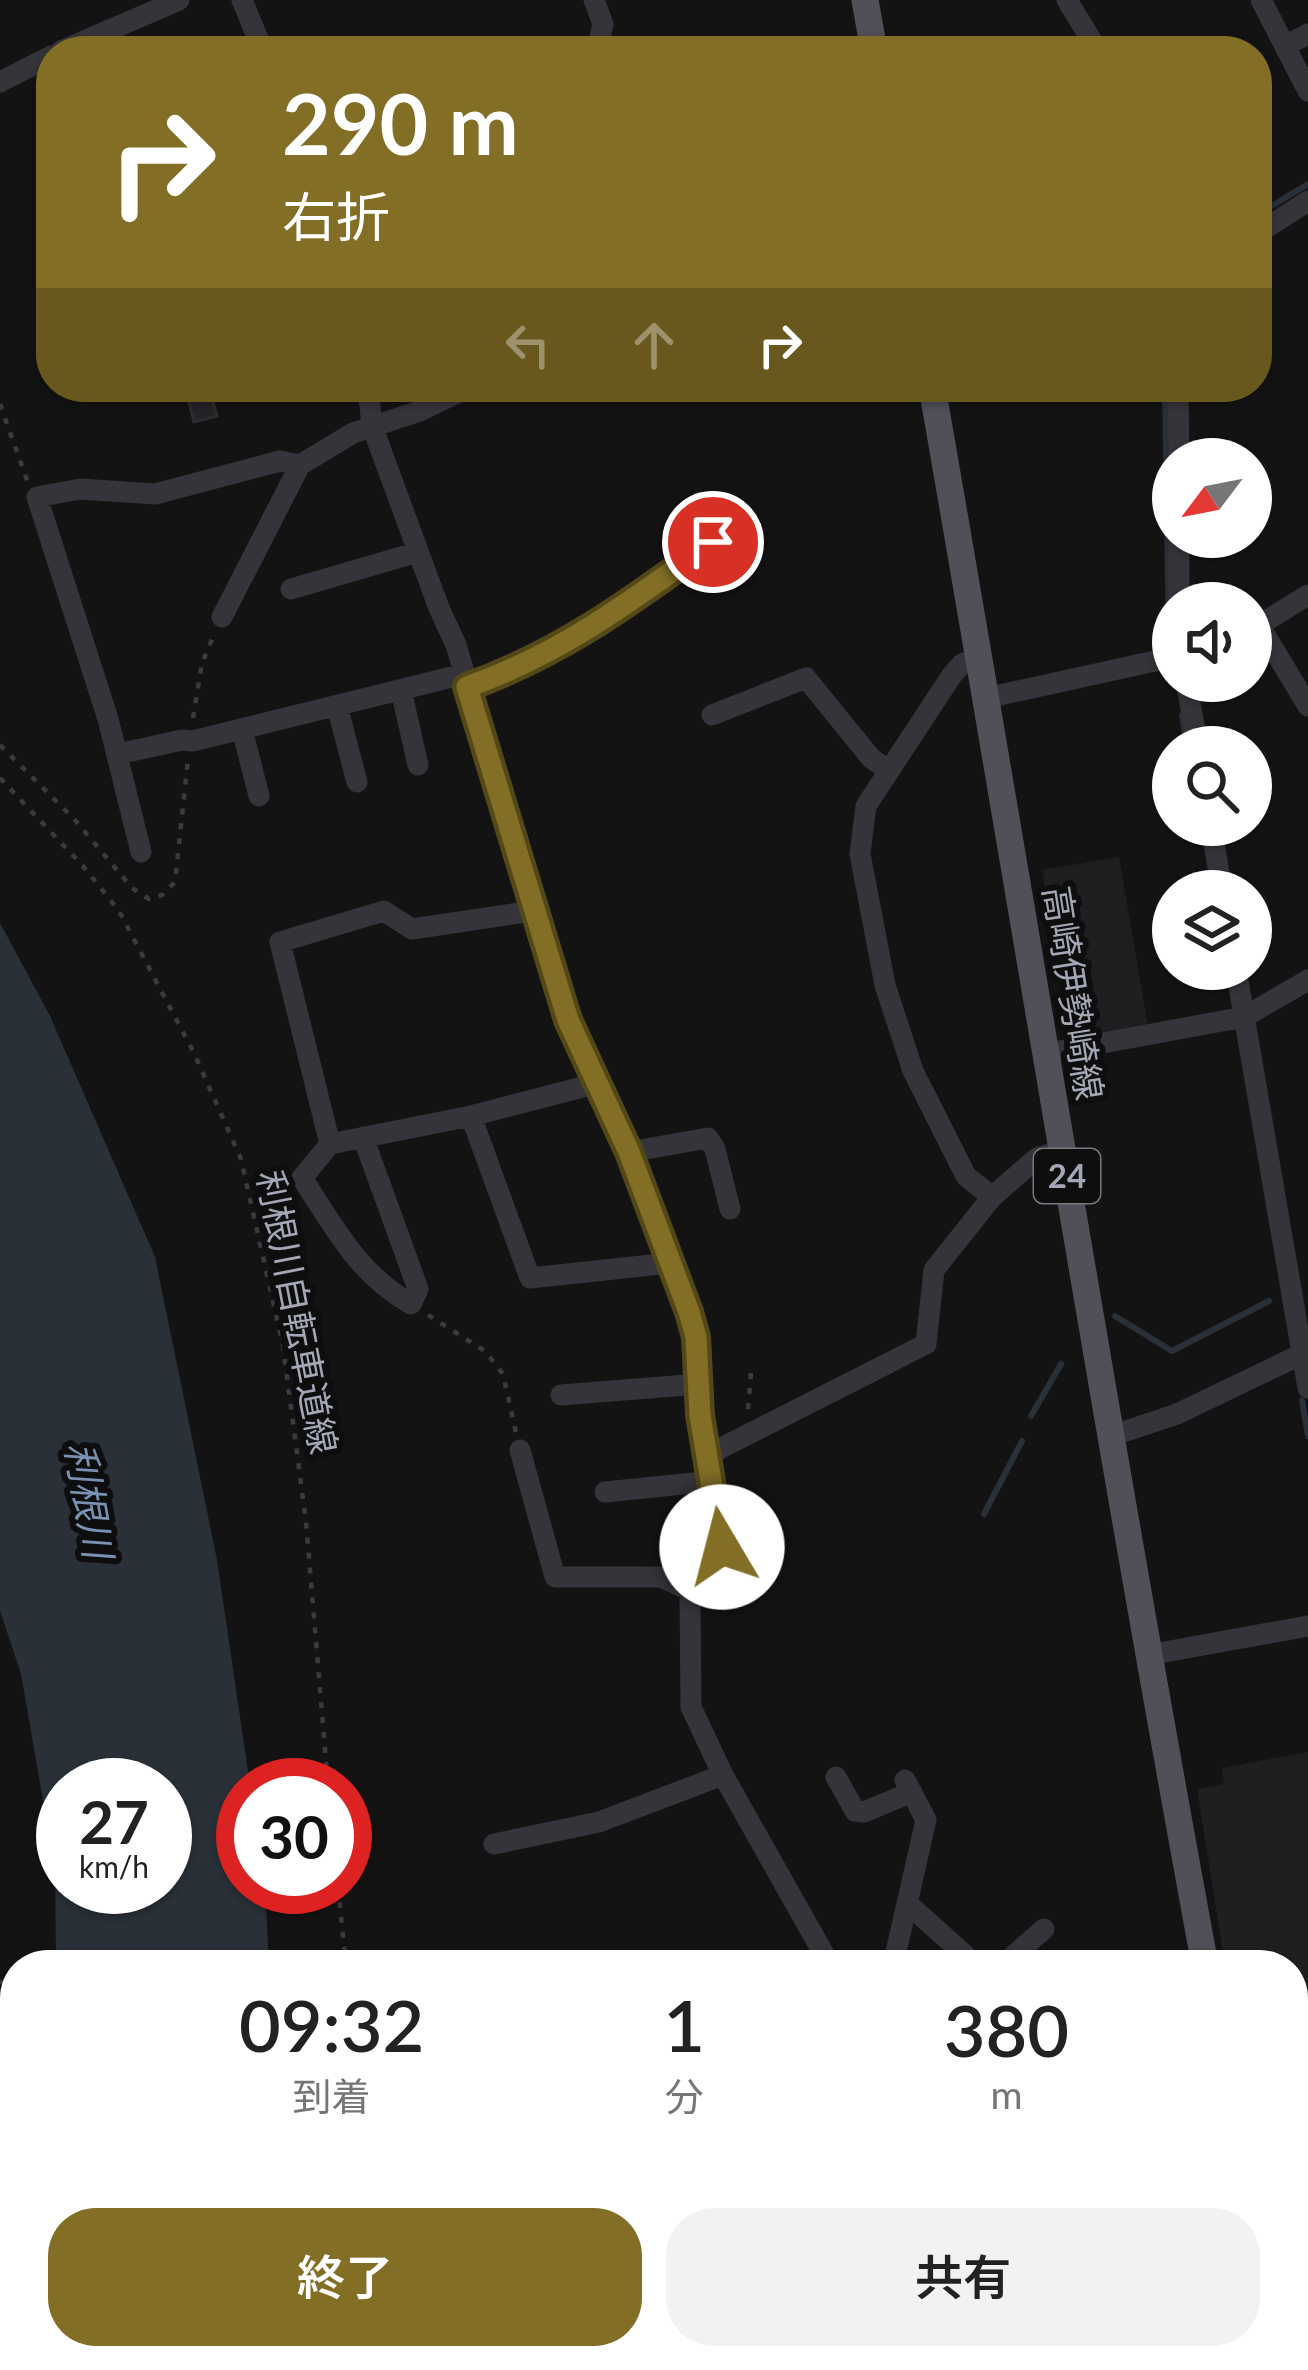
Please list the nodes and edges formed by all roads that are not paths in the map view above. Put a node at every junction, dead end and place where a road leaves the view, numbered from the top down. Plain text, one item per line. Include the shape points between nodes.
1 (179, 0) edge
2 (242, 0) edge
3 (594, 0) edge
4 (865, 0) edge
5 (1067, 0) edge
6 (1262, 0) edge
7 (1308, 34) edge
8 (96, 36) edge
9 (256, 36) edge
10 (600, 36) edge
11 (871, 36) edge
12 (1089, 36) edge
13 (1285, 46) junction
14 (36, 64) edge
15 (0, 82) edge
16 (1308, 91) edge
17 (1308, 201) edge
18 (1272, 224) edge
19 (370, 402) edge
20 (438, 402) edge
21 (935, 402) edge
22 (1178, 402) edge
23 (372, 426) junction
24 (1179, 438) edge
25 (300, 465) junction
26 (700, 502) dead end
27 (418, 552) junction
28 (291, 589) dead end
29 (1308, 596) edge
30 (222, 617) road end
31 (1272, 617) edge
32 (1272, 652) edge
33 (979, 657) junction
34 (1152, 662) edge
35 (466, 681) junction
36 (401, 690) junction
37 (986, 698) junction
38 (337, 706) junction
39 (1308, 706) edge
40 (712, 716) dead end
41 (242, 729) junction
42 (118, 754) junction
43 (418, 765) dead end
44 (889, 771) junction
45 (357, 782) dead end
46 (259, 796) dead end
47 (141, 852) dead end
48 (533, 910) junction
49 (1308, 980) edge
50 (1240, 990) edge
51 (1244, 1017) junction
52 (1049, 1054) junction
53 (598, 1083) junction
54 (471, 1116) junction
55 (363, 1137) junction
56 (330, 1144) junction
57 (1062, 1150) junction
58 (629, 1152) junction
59 (992, 1197) junction
60 (730, 1209) dead end
61 (670, 1263) junction
62 (1305, 1352) edge
63 (699, 1384) junction
64 (1308, 1388) edge
65 (561, 1395) dead end
66 (1111, 1436) junction
67 (520, 1450) road end
68 (711, 1470) junction
69 (604, 1492) dead end
70 (692, 1591) junction
71 (1308, 1626) edge
72 (1148, 1655) junction
73 (723, 1774) junction
74 (836, 1777) dead end
75 (494, 1844) dead end
76 (907, 1903) junction
77 (1044, 1930) dead end
78 (822, 1950) edge
79 (896, 1950) edge
80 (959, 1950) edge
81 (1021, 1950) edge
82 (1202, 1950) edge

1 - 8 street
2 - 9 street
3 - 10 street
4 - 11 main road
5 - 12 street
6 - 13 street
7 - 13 street
13 - 16 street
14 - 15 street
17 - 18 street
19 - 23 street
20 - 23 street
21 - 33 main road, 高崎伊勢崎線 / 24
22 - 24 street
23 - 25 street
23 - 27 street
25 - 30 street
25 - 42 street via 280,461 155,494 80,489 37,497
26 - 35 street via 713,542 597,626 511,672
27 - 28 street
27 - 35 street
29 - 31 street
32 - 39 street
33 - 37 main road, 高崎伊勢崎線 / 24
33 - 44 street via 952,675
34 - 37 street
35 - 36 street
35 - 48 street
36 - 38 street
36 - 43 street
37 - 52 main road, 高崎伊勢崎線 / 24
38 - 41 street
38 - 45 street
40 - 44 street via 806,678
41 - 42 street
41 - 46 street
42 - 47 street
44 - 59 street via 866,806 860,854 885,985 914,1071 966,1176
48 - 53 street
48 - 56 street via 412,929 384,911 280,942
49 - 51 street
50 - 51 street
51 - 52 street
51 - 62 street
52 - 57 main road, 高崎伊勢崎線 / 24
53 - 54 street
53 - 58 street
54 - 55 street
54 - 61 street via 530,1278
55 - 56 street
55 - 56 street via 418,1289 411,1304 356,1259 302,1178
57 - 59 street via 1037,1158
57 - 66 main road, 高崎伊勢崎線 / 24
58 - 60 street via 709,1138
58 - 61 street
59 - 68 street via 934,1270 926,1344 719,1449
61 - 63 street via 696,1337
62 - 64 street
62 - 66 street via 1177,1414
63 - 65 street
63 - 68 street
66 - 72 main road, 高崎伊勢崎線 / 24
67 - 70 street via 555,1577 661,1577
68 - 69 street
68 - 70 street via 722,1547
70 - 73 street via 692,1707
71 - 72 street
72 - 82 main road, 高崎伊勢崎線 / 24
73 - 75 street via 599,1822
73 - 78 street
74 - 76 street via 854,1811 909,1786 926,1820
76 - 79 street
76 - 80 street
77 - 81 street

